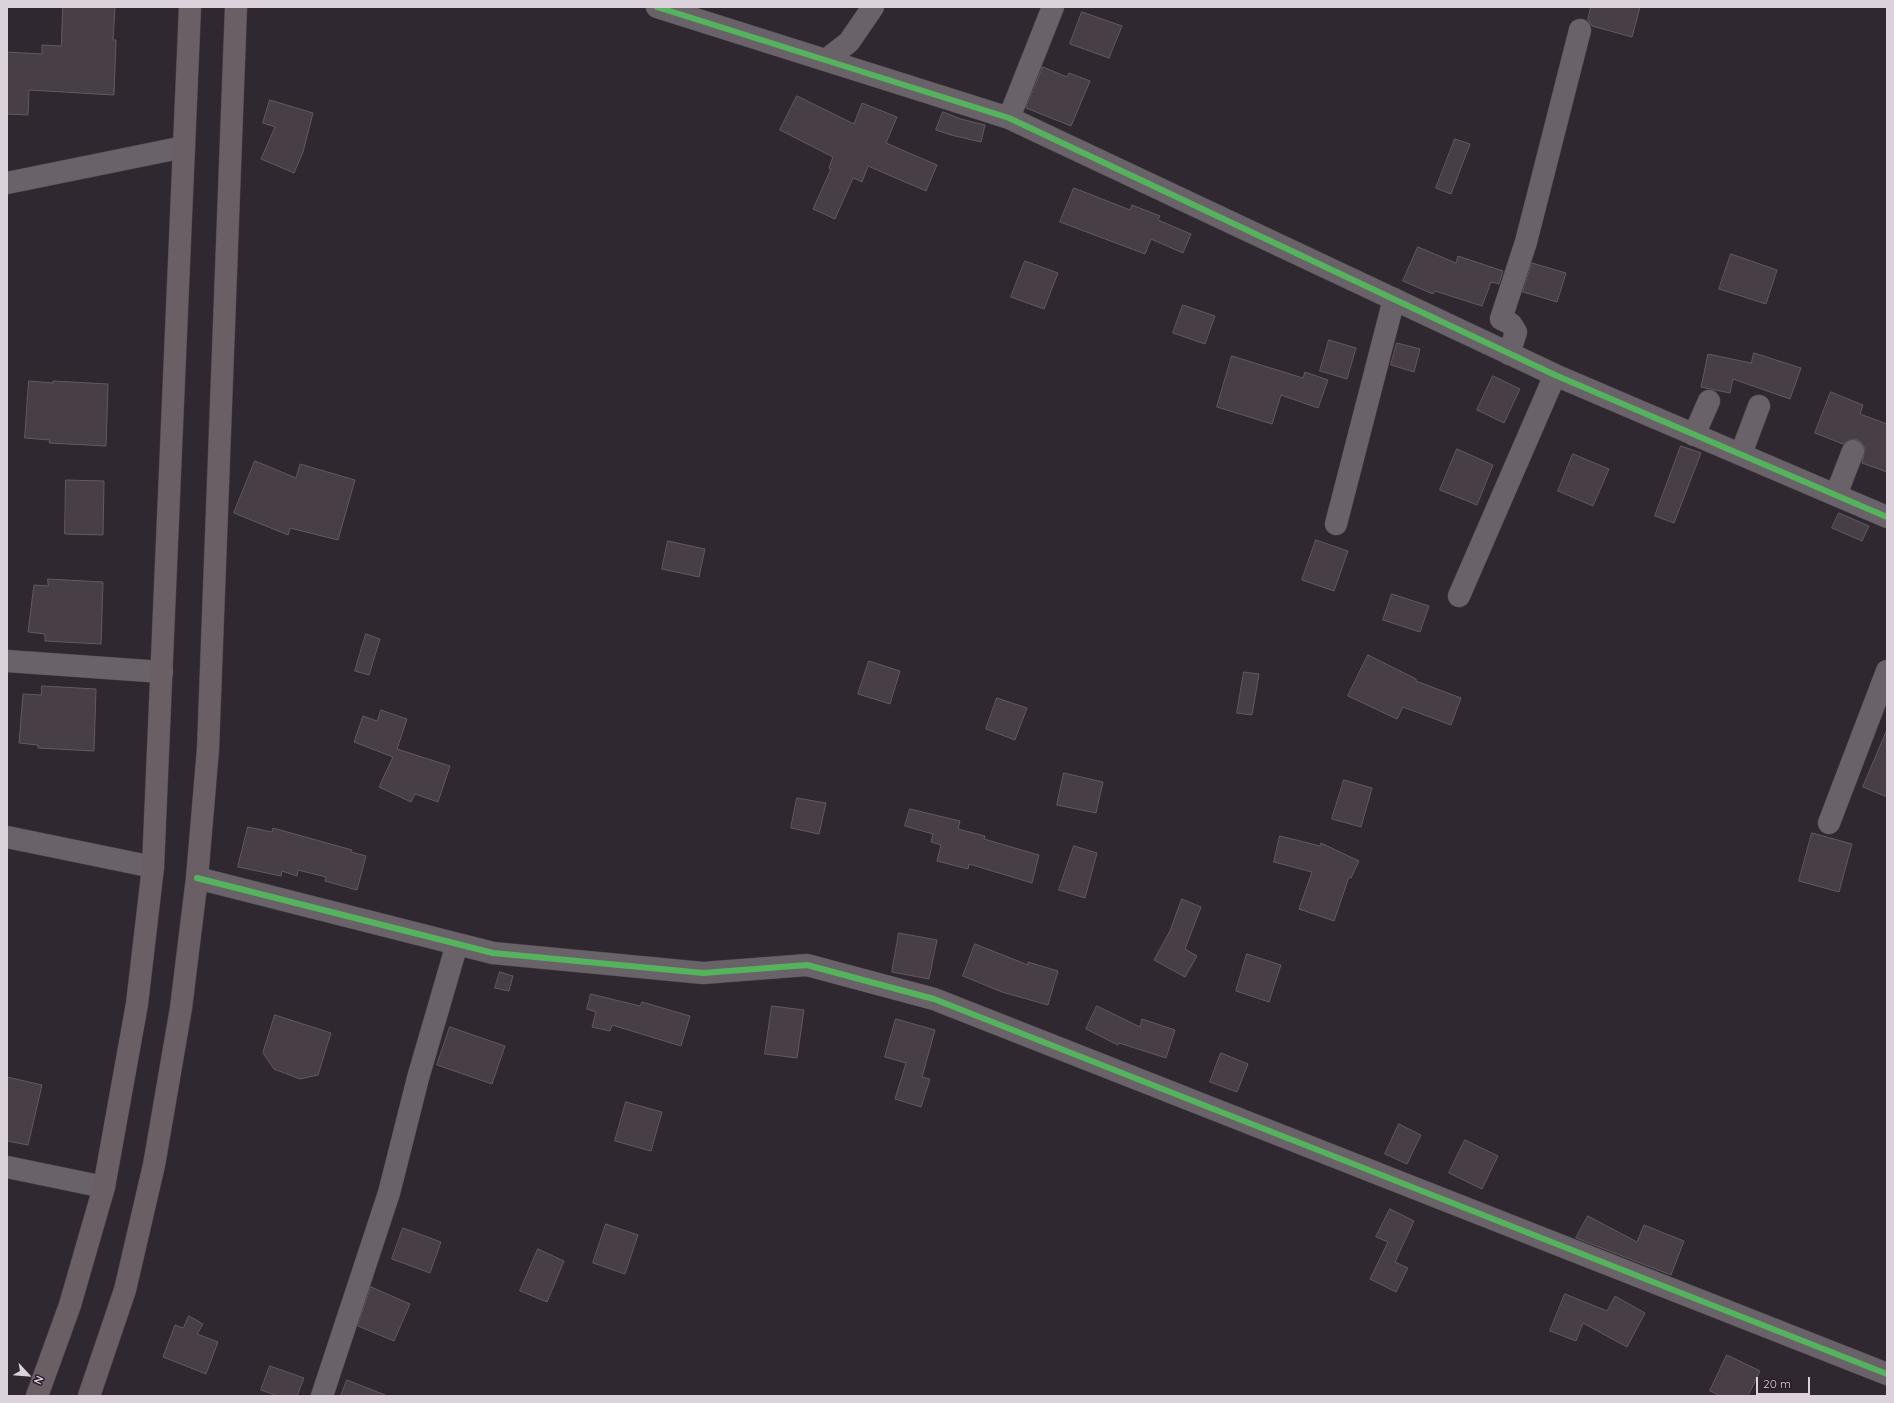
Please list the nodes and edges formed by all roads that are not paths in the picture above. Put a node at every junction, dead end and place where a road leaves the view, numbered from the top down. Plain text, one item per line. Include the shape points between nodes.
1 (190, 7) edge
2 (236, 7) edge
3 (657, 7) edge
4 (873, 7) edge
5 (1053, 7) edge
6 (1580, 30) dead end
7 (826, 60) junction
8 (1009, 118) junction
9 (184, 147) junction
10 (7, 183) edge
11 (1394, 299) junction
12 (1509, 354) junction
13 (1555, 375) junction
14 (1709, 401) dead end
15 (1758, 406) dead end
16 (1694, 435) junction
17 (1853, 451) dead end
18 (1741, 454) junction
19 (1836, 495) junction
20 (1887, 517) edge
21 (1336, 524) dead end
22 (1459, 596) dead end
23 (7, 660) edge
24 (1887, 671) edge
25 (162, 672) junction
26 (1829, 823) dead end
27 (7, 837) edge
28 (153, 867) junction
29 (197, 878) junction
30 (457, 944) junction
31 (7, 1167) edge
32 (104, 1187) junction
33 (1887, 1374) edge
34 (37, 1396) edge
35 (88, 1396) edge
36 (322, 1396) edge

1 - 9 main road
2 - 29 main road via 208,749
3 - 7 street
4 - 7 street via 849,42
5 - 8 street
6 - 12 street via 1526,242 1501,319 1511,324 1516,332
7 - 8 street
8 - 11 street
9 - 10 street
9 - 25 main road
11 - 12 street
11 - 21 street
12 - 13 street
13 - 16 street
13 - 22 street
14 - 16 street
15 - 18 street
16 - 18 street
17 - 19 street
18 - 19 street
19 - 20 street
23 - 25 street
24 - 26 street
25 - 28 main road
27 - 28 street
28 - 32 main road via 137,1004
29 - 30 street
29 - 35 main road via 181,1008 154,1165 125,1290
30 - 33 street via 493,953 703,973 807,965 934,999
30 - 36 street via 418,1078 389,1193
31 - 32 street
32 - 34 main road via 70,1305

